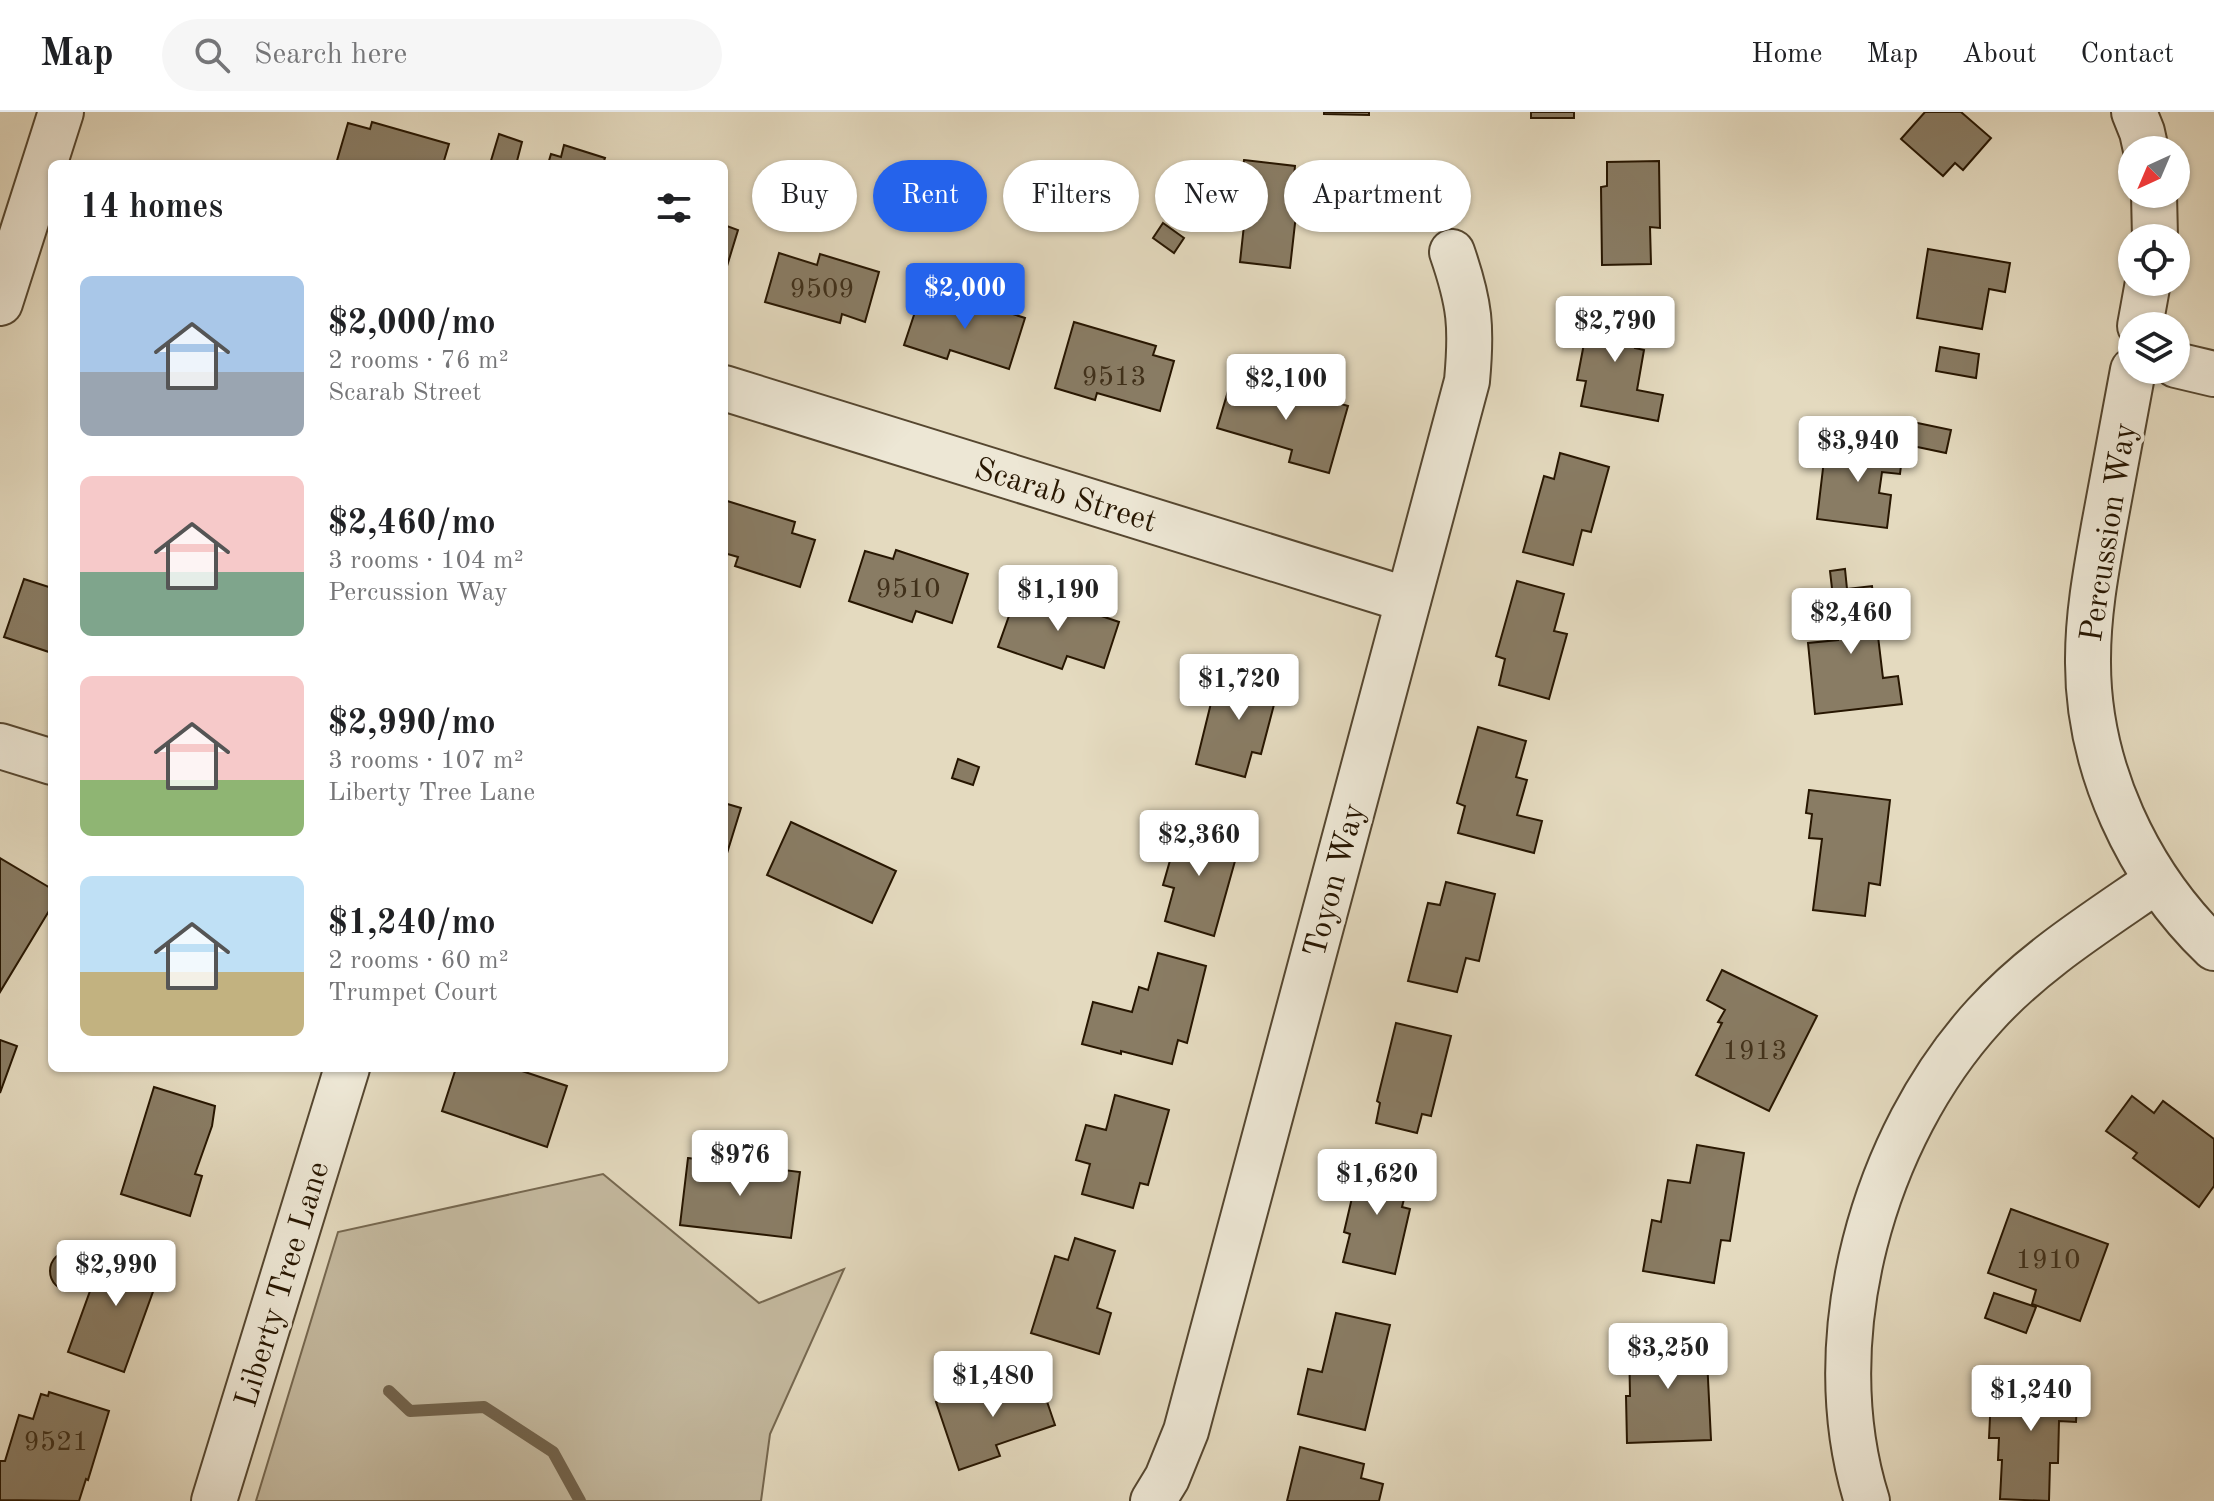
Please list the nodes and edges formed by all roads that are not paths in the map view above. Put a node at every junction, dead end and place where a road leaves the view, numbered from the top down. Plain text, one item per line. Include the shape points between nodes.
1 (61, 112) edge
2 (2134, 112) edge
3 (2143, 136) edge
4 (50, 160) edge
5 (46, 178) edge
6 (1452, 252) dead end
7 (0, 303) edge
8 (2190, 368) edge
9 (2214, 374) edge
10 (2130, 384) edge
11 (728, 389) edge
12 (1408, 600) junction
13 (0, 746) edge
14 (48, 761) edge
15 (2156, 881) junction
16 (2214, 948) edge
17 (346, 1072) edge
18 (214, 1501) edge
19 (1153, 1501) edge
20 (1867, 1501) edge

1 - 4 street
2 - 3 street
5 - 7 street
6 - 12 street, Toyon Way via 1468,308 1467,381
8 - 9 street
10 - 15 street, Percussion Way via 2090,605 2087,662 2094,724 2109,783
11 - 12 street, Scarab Street
12 - 19 street, Toyon Way via 1186,1431
13 - 14 street
15 - 16 street, Percussion Way
15 - 20 street via 2039,964 1985,1015 1937,1076 1900,1140 1874,1204 1857,1275 1849,1344 1851,1417
17 - 18 street, Liberty Tree Lane

